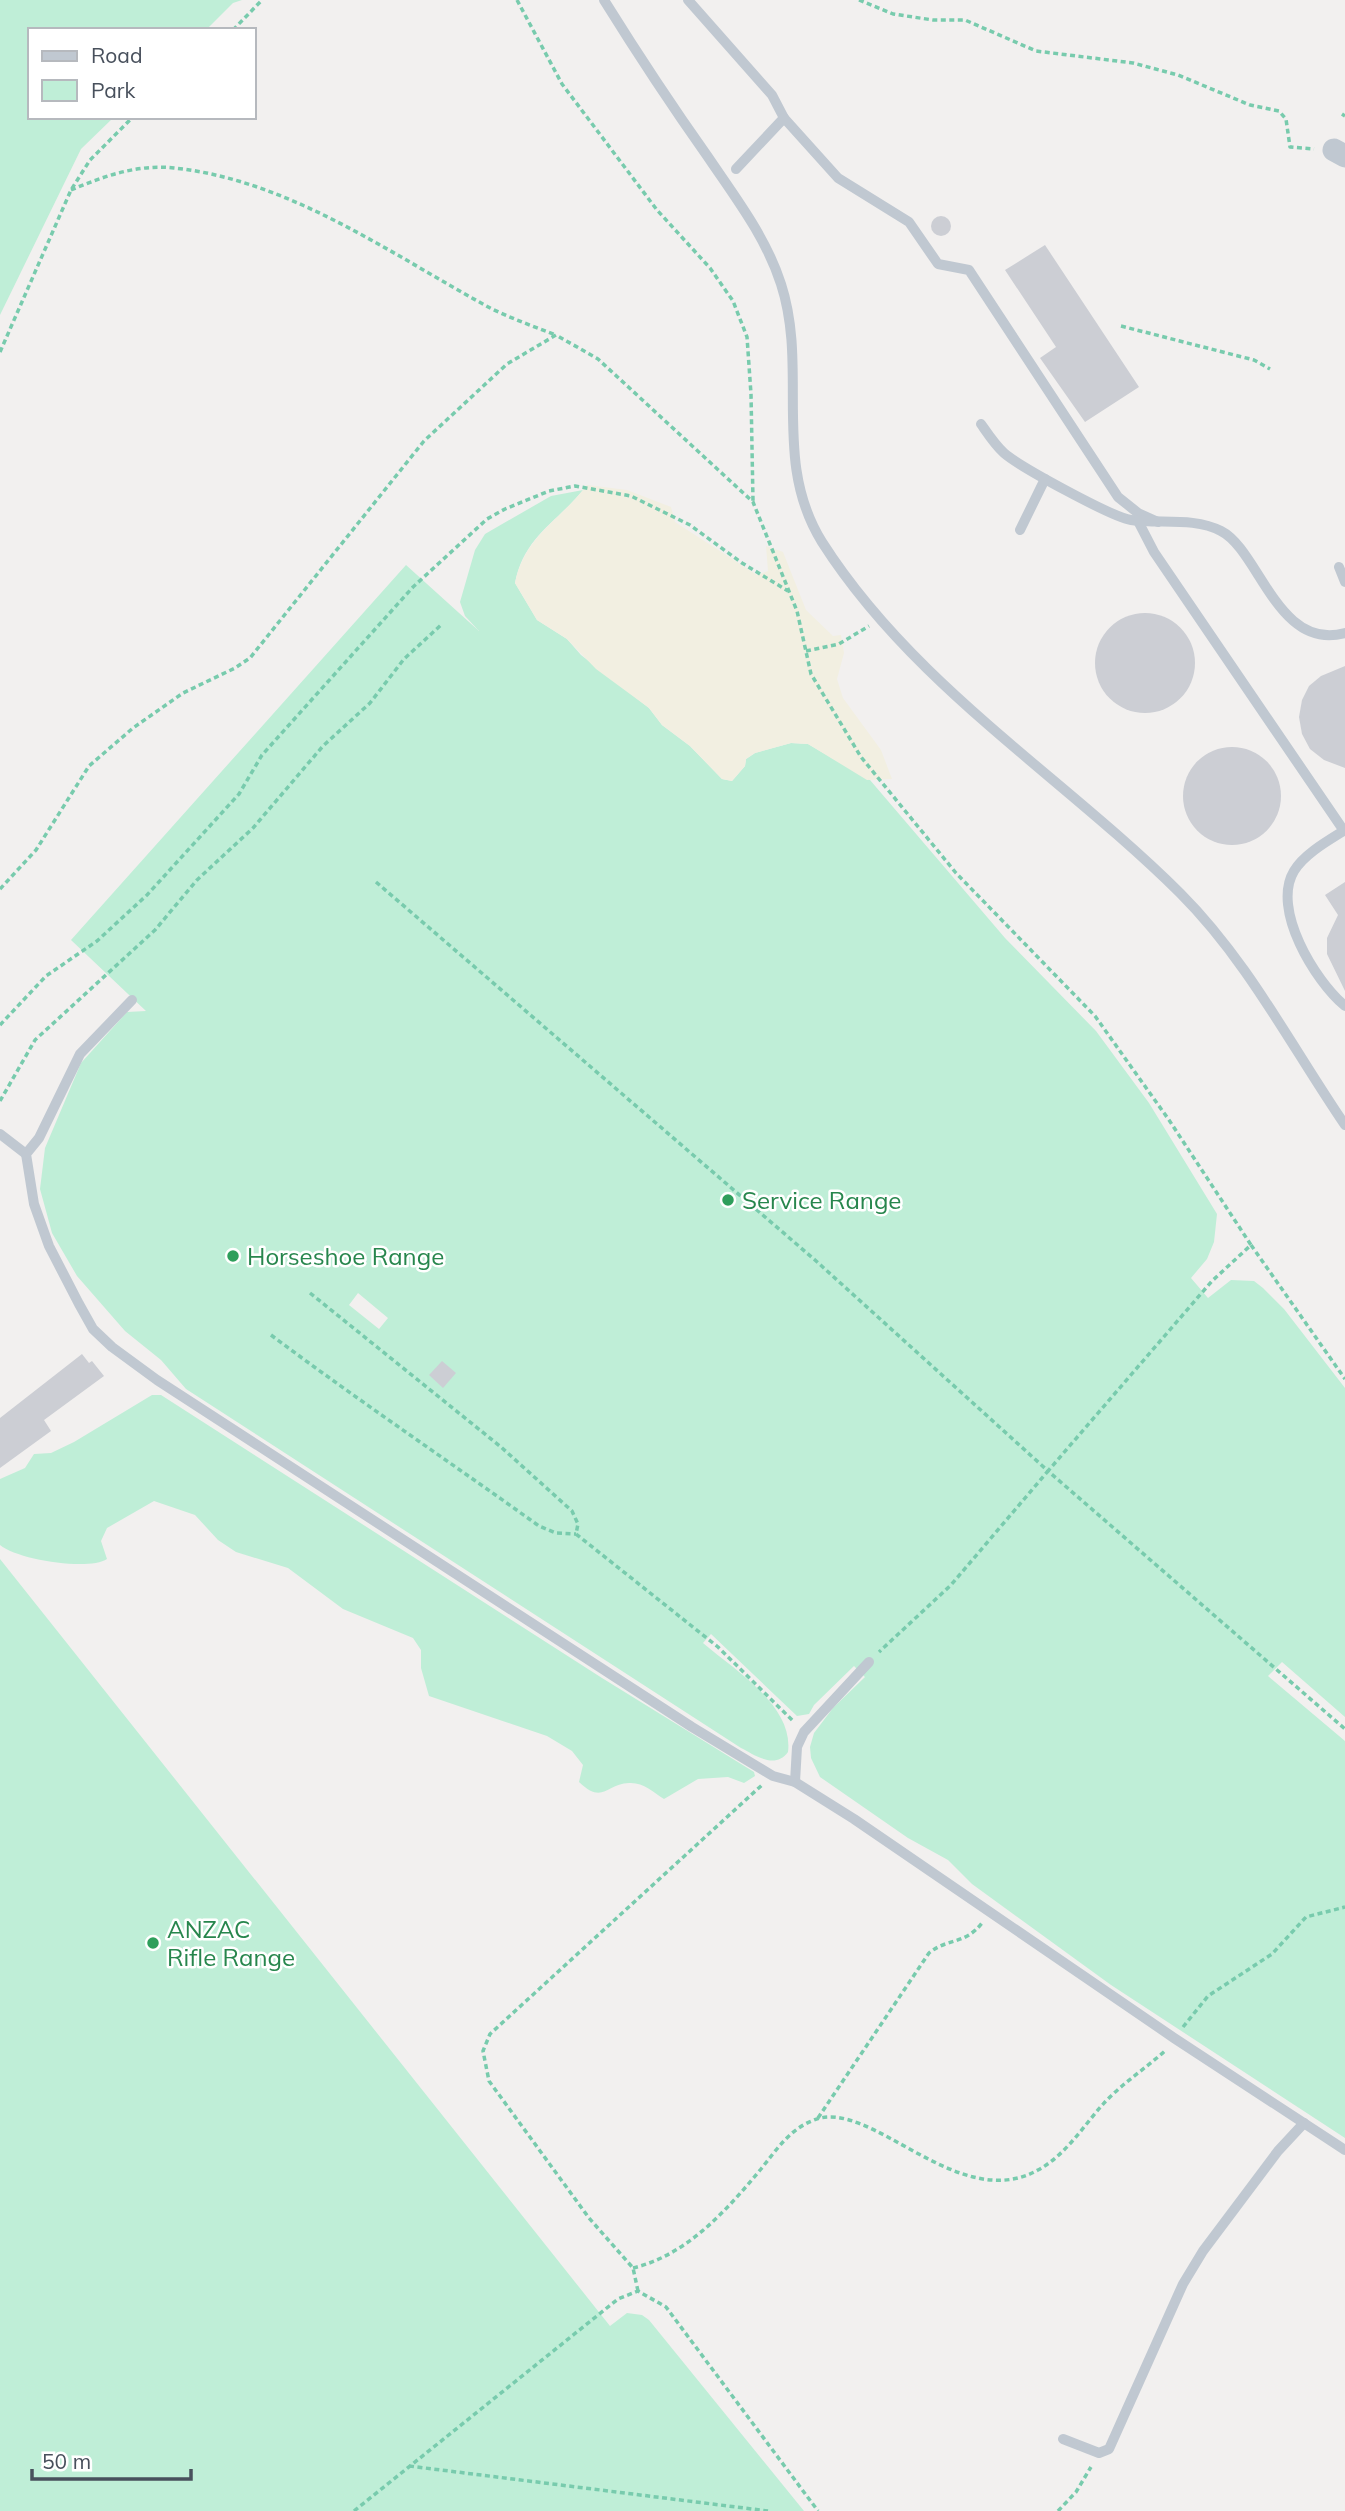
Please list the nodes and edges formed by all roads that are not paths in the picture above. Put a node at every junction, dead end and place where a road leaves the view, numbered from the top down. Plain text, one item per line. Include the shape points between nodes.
1 (604, 0) edge
2 (688, 0) edge
3 (784, 118) junction
4 (736, 169) dead end
5 (981, 424) dead end
6 (1045, 479) junction
7 (1138, 521) junction
8 (1158, 522) junction
9 (1020, 530) dead end
10 (1339, 567) dead end
11 (1345, 582) edge
12 (1345, 633) edge
13 (1344, 830) edge
14 (132, 1000) dead end
15 (1345, 1006) edge
16 (1345, 1125) edge
17 (0, 1134) edge
18 (26, 1153) junction
19 (869, 1662) road end
20 (795, 1782) junction
21 (1304, 2123) junction
22 (1345, 2150) edge
23 (1063, 2439) dead end

1 - 16 lane via 747,214 776,270 791,333 792,449 801,494 821,539 879,619 945,686 1097,817 1225,940
2 - 3 lane via 772,95
3 - 4 lane
3 - 8 lane via 838,178 909,222 934,261 969,270 1118,497
5 - 6 lane via 1003,452
6 - 7 lane via 1116,516
6 - 9 lane
7 - 8 lane
7 - 13 lane via 1154,552
8 - 12 lane via 1202,525 1225,533 1286,614 1314,631
10 - 11 lane
13 - 15 lane via 1300,863 1286,897 1307,959
14 - 18 lane via 80,1054 39,1138
17 - 18 lane
18 - 20 lane via 34,1204 49,1246 93,1329 120,1354 692,1727 773,1776
19 - 20 lane via 804,1732 797,1747
20 - 21 lane
21 - 22 lane
21 - 23 lane via 1203,2252 1109,2449 1099,2453

